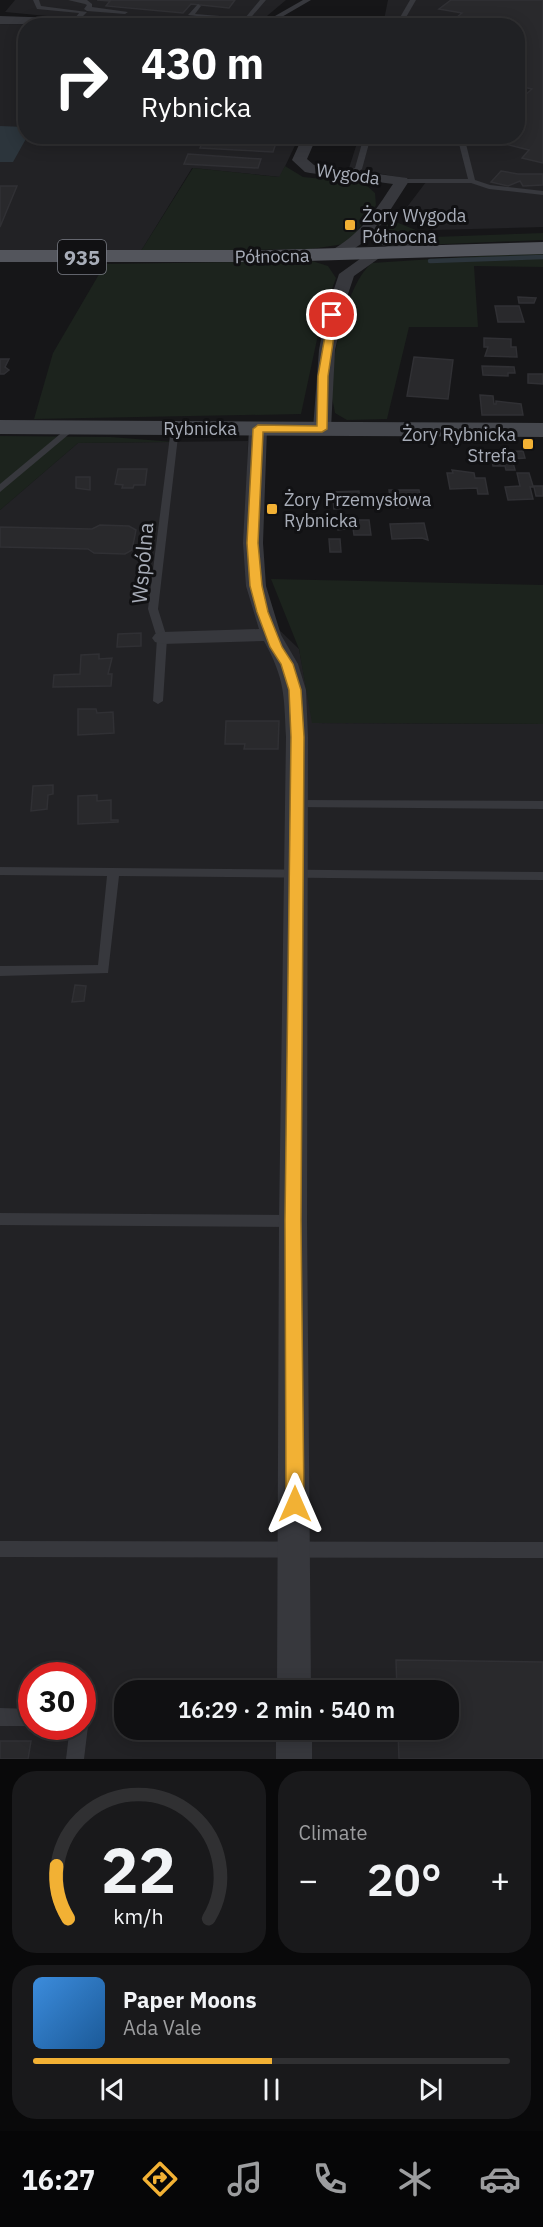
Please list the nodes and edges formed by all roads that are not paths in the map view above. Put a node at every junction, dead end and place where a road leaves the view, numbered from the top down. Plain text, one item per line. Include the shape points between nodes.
1 (36, 0) edge
2 (71, 0) edge
3 (263, 0) edge
4 (308, 0) edge
5 (413, 0) edge
6 (198, 6) dead end
7 (86, 10) junction
8 (125, 12) dead end
9 (79, 18) edge
10 (225, 18) edge
11 (249, 18) edge
12 (277, 18) edge
13 (403, 18) edge
14 (0, 20) edge
15 (18, 20) edge
16 (306, 144) edge
17 (366, 144) edge
18 (462, 144) edge
19 (349, 174) junction
20 (402, 181) junction
21 (472, 181) junction
22 (543, 193) edge
23 (370, 231) junction
24 (543, 248) edge
25 (418, 252) junction
26 (377, 254) junction
27 (325, 255) junction
28 (0, 256) edge
29 (347, 274) junction
30 (0, 427) edge
31 (71, 428) junction
32 (175, 428) junction
33 (258, 429) junction
34 (322, 429) junction
35 (543, 430) edge
36 (0, 489) edge
37 (271, 635) junction
38 (162, 638) junction
39 (158, 701) dead end
40 (296, 804) junction
41 (543, 805) edge
42 (0, 871) edge
43 (112, 873) junction
44 (296, 874) junction
45 (543, 876) edge
46 (0, 971) edge
47 (0, 1219) edge
48 (293, 1221) junction
49 (0, 1549) edge
50 (543, 1550) edge
51 (295, 1551) junction
52 (294, 1680) edge
53 (0, 1718) edge
54 (18, 1718) edge
55 (77, 1740) edge
56 (294, 1740) edge
57 (75, 1759) edge
58 (294, 1759) edge

1 - 7 lane via 39,8
2 - 7 lane via 87,2 90,5
3 - 11 lane
4 - 12 lane
5 - 13 lane
6 - 10 lane via 191,15
7 - 8 lane
7 - 9 lane
14 - 15 street
16 - 19 street, Wygoda via 299,160 310,170
17 - 19 lane via 358,169
18 - 21 lane
19 - 20 street, Wygoda
20 - 21 lane
20 - 23 street, Wygoda
21 - 22 lane via 489,188
23 - 25 street via 387,242
23 - 27 street, Wygoda via 358,242
24 - 25 main road, Północna / 935
25 - 26 main road, Północna / 935
26 - 27 main road, Północna / 935
26 - 29 street
27 - 28 main road, Północna / 935
27 - 29 street
29 - 34 street via 332,315 324,360
30 - 31 street, Rybnicka
31 - 32 street, Rybnicka
31 - 36 lane
32 - 33 street, Rybnicka
32 - 38 lane, Wspólna via 153,609
33 - 34 street, Rybnicka
33 - 37 street via 253,543 256,586
34 - 35 street, Rybnicka
37 - 38 street
37 - 40 street via 287,664 295,690
38 - 39 lane, Wspólna
40 - 41 lane
40 - 44 street
42 - 43 lane
43 - 44 lane
43 - 46 lane via 105,970
44 - 45 lane
44 - 48 street
47 - 48 lane
48 - 51 street
49 - 51 lane
50 - 51 lane
51 - 52 street
53 - 54 lane
55 - 57 lane
56 - 58 street

